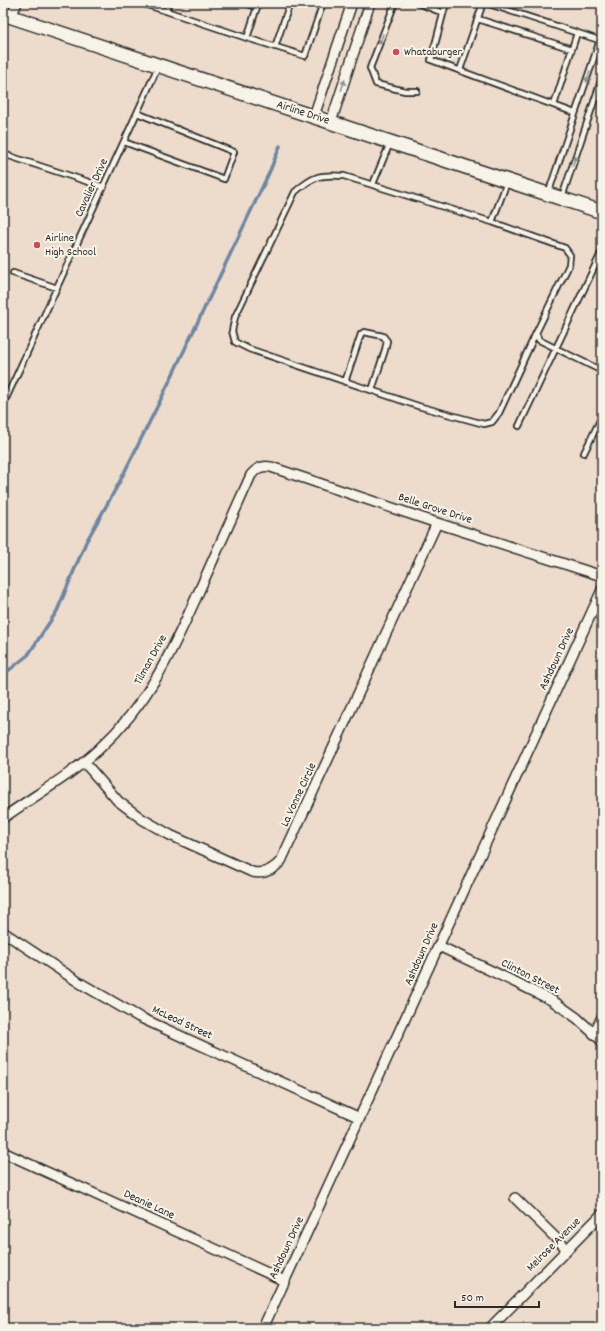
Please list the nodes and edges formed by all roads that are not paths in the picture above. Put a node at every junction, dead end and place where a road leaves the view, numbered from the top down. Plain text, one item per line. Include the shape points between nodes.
1 (17, 3) edge
2 (141, 3) edge
3 (169, 3) edge
4 (244, 3) edge
5 (290, 3) edge
6 (323, 3) edge
7 (352, 3) edge
8 (370, 3) edge
9 (395, 3) edge
10 (418, 3) edge
11 (446, 3) edge
12 (483, 3) edge
13 (490, 4) edge
14 (258, 5) edge
15 (166, 11) junction
16 (443, 13) junction
17 (7, 16) edge
18 (478, 19) junction
19 (577, 33) junction
20 (247, 38) junction
21 (601, 40) edge
22 (275, 47) junction
23 (572, 49) junction
24 (159, 65) junction
25 (460, 70) junction
26 (602, 78) edge
27 (417, 91) dead end
28 (554, 105) junction
29 (137, 113) junction
30 (576, 113) junction
31 (314, 116) junction
32 (331, 122) junction
33 (124, 142) junction
34 (391, 142) junction
35 (3, 154) edge
36 (508, 180) junction
37 (373, 184) junction
38 (104, 187) junction
39 (548, 194) junction
40 (562, 198) junction
41 (602, 212) edge
42 (492, 222) junction
43 (601, 253) edge
44 (13, 272) dead end
45 (57, 288) junction
46 (536, 333) junction
47 (556, 348) junction
48 (602, 371) edge
49 (345, 382) junction
50 (372, 390) junction
51 (3, 405) edge
52 (602, 416) edge
53 (519, 426) dead end
54 (584, 453) dead end
55 (261, 466) joint
56 (437, 523) junction
57 (602, 576) edge
58 (602, 590) edge
59 (84, 762) junction
60 (3, 818) edge
61 (3, 932) edge
62 (439, 946) junction
63 (602, 1017) edge
64 (594, 1034) junction
65 (602, 1041) edge
66 (360, 1118) junction
67 (3, 1152) edge
68 (515, 1198) dead end
69 (602, 1214) edge
70 (567, 1249) junction
71 (285, 1281) junction
72 (263, 1328) edge
73 (490, 1328) edge

1 - 17 street
2 - 15 lane
3 - 15 lane
4 - 14 lane
5 - 22 lane
6 - 22 lane via 305,56
7 - 31 street
32 -> 8 street
9 -> 27 lane via 370,68 376,84 405,91
10 - 16 lane
11 - 16 lane
12 - 18 lane
13 - 19 lane
14 - 20 lane
15 - 20 lane
16 - 25 lane via 431,60
17 - 24 main road, Airline Drive
18 - 23 lane
18 - 25 lane
19 - 21 lane
19 - 23 lane
20 - 22 lane
21 -> 30 lane
23 - 28 lane
24 - 29 lane, Cavalier Drive
24 - 31 main road, Airline Drive
25 - 28 lane
40 -> 26 lane
28 - 30 lane
29 - 33 lane, Cavalier Drive
29 - 33 lane via 234,152 224,179
30 - 39 lane
31 - 32 main road, Airline Drive
32 - 34 main road, Airline Drive
33 - 38 lane, Cavalier Drive
34 - 36 main road, Airline Drive
34 - 37 lane
35 - 38 lane
36 - 39 main road, Airline Drive
36 - 42 lane
37 - 42 lane
37 - 49 lane via 326,174 307,182 295,192 235,317 232,331 234,342 249,349
38 - 45 lane, Cavalier Drive
39 - 40 main road, Airline Drive
40 - 41 main road, Airline Drive
42 - 46 lane via 565,248 570,255 569,265
43 - 47 lane
44 - 45 lane
45 - 51 lane, Cavalier Drive
46 - 47 lane via 539,340
46 - 50 lane via 499,413 492,422 484,424
47 - 48 lane
47 - 53 lane
49 - 50 lane
49 - 50 lane via 361,334 364,332 383,336 387,341
52 - 54 lane
55 - 56 street, Belle Grove Drive via 272,467
55 - 59 street, Tilman Drive via 251,475 177,638 154,682 116,733
56 - 57 street, Belle Grove Drive
56 - 59 street, La Vonne Circle via 281,861 271,870 258,874 252,872 170,835 142,819 118,801
58 - 62 street, Ashdown Drive
59 - 60 street, Tilman Drive
61 - 66 street, McLeod Street via 80,983 133,1014
62 - 64 street, Clinton Street via 553,1001
62 - 66 street, Ashdown Drive
63 - 64 street
64 - 65 street, Clinton Street
66 - 71 street, Ashdown Drive
67 - 71 street, Deanie Lane
68 - 70 street
69 - 70 street, Melrose Avenue
70 - 73 street, Melrose Avenue
71 - 72 street, Ashdown Drive

